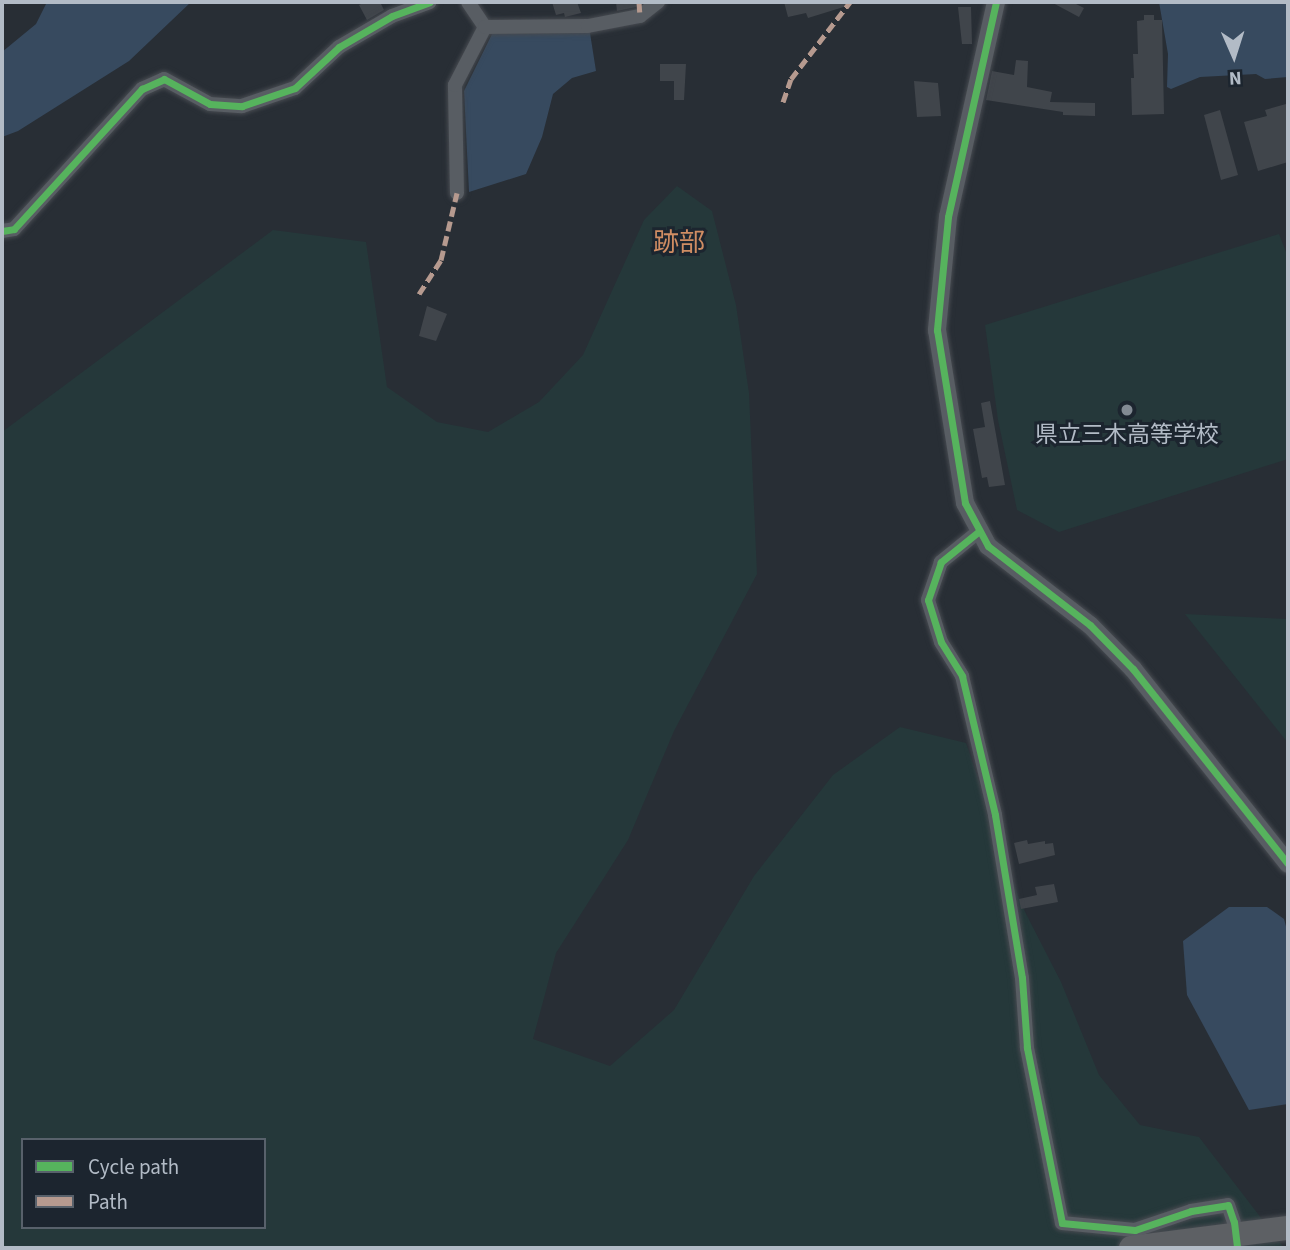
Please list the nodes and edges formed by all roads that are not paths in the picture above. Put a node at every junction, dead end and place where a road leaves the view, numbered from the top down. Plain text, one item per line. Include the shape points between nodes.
1 (430, 2) edge
2 (468, 2) edge
3 (658, 2) edge
4 (996, 2) edge
5 (485, 27) junction
6 (457, 193) dead end
7 (2, 231) edge
8 (978, 532) junction
9 (1288, 864) edge
10 (1234, 1222) dead end
11 (1288, 1228) edge
12 (1288, 1244) edge
13 (1131, 1248) edge
14 (1243, 1248) edge

1 - 7 street via 392,16 339,47 295,88 242,106 210,104 164,79 142,89 14,229
2 - 5 street
3 - 5 street via 640,16 588,26
4 - 8 street via 948,217 937,330 958,471
5 - 6 street via 455,85
8 - 9 street via 1006,562 1090,625 1133,669
8 - 10 street via 941,562 928,600 941,642 962,676 995,815 1022,978 1027,1048 1062,1223 1135,1230 1191,1211 1227,1205
11 - 13 highway
12 - 14 highway

